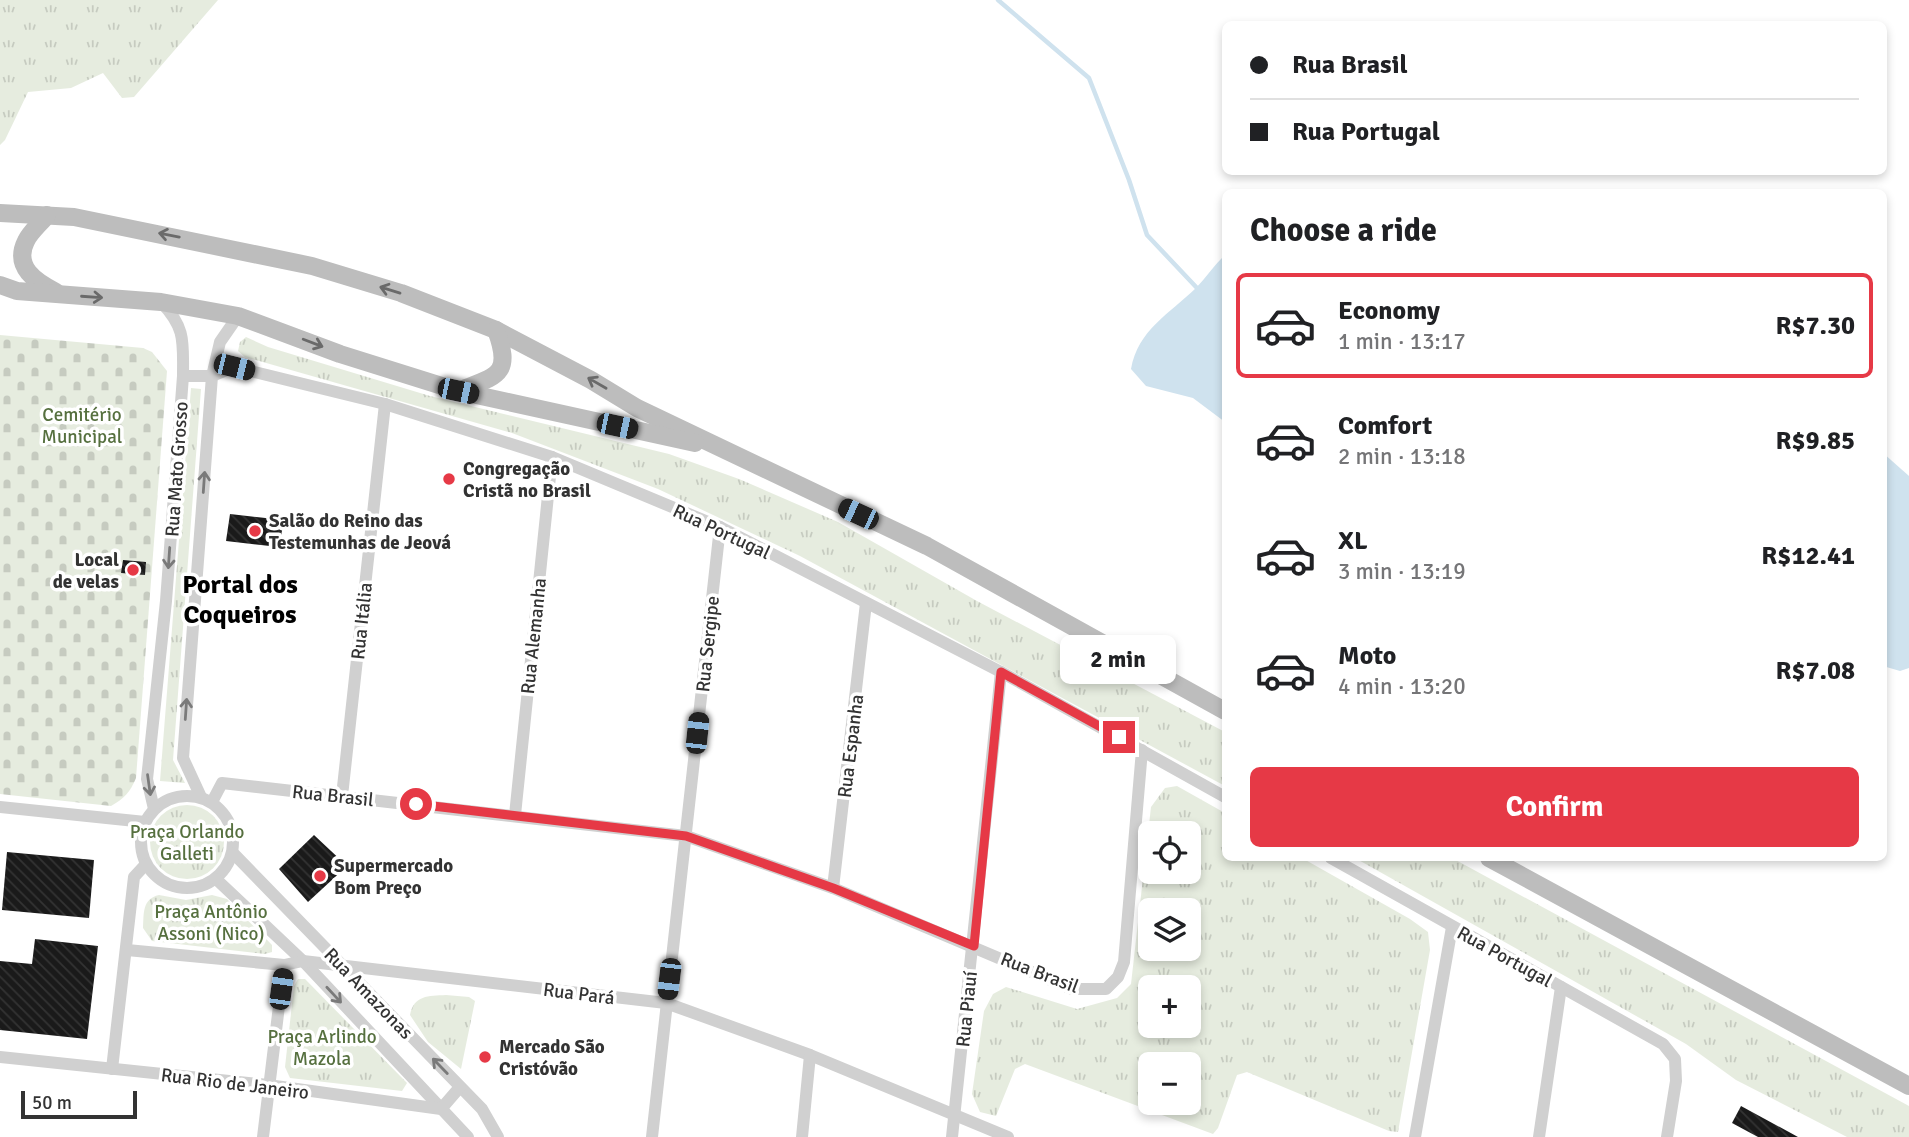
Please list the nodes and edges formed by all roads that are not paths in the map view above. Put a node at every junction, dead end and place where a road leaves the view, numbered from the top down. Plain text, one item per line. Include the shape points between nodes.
1 (0, 214) edge
2 (47, 215) junction
3 (0, 285) edge
4 (61, 294) junction
5 (161, 302) junction
6 (239, 316) junction
7 (496, 330) junction
8 (183, 376) junction
9 (212, 376) junction
10 (458, 391) junction
11 (385, 404) junction
12 (722, 449) junction
13 (552, 457) junction
14 (720, 527) junction
15 (866, 603) junction
16 (1001, 672) junction
17 (1222, 709) edge
18 (1142, 750) junction
19 (1222, 795) edge
20 (342, 796) junction
21 (207, 800) junction
22 (0, 807) edge
23 (154, 809) junction
24 (514, 815) junction
25 (145, 822) junction
26 (686, 836) junction
27 (233, 853) junction
28 (1336, 861) edge
29 (1495, 861) edge
30 (146, 864) junction
31 (216, 878) junction
32 (833, 888) junction
33 (1452, 927) junction
34 (974, 946) junction
35 (127, 950) junction
36 (303, 961) junction
37 (284, 965) junction
38 (343, 966) junction
39 (1561, 987) junction
40 (666, 1003) junction
41 (810, 1055) junction
42 (0, 1057) edge
43 (112, 1069) junction
44 (268, 1085) junction
45 (1909, 1086) edge
46 (460, 1087) junction
47 (441, 1109) junction
48 (954, 1115) junction
49 (263, 1137) edge
50 (468, 1137) edge
51 (498, 1137) edge
52 (652, 1137) edge
53 (802, 1137) edge
54 (952, 1137) edge
55 (1008, 1137) edge
56 (1415, 1137) edge
57 (1539, 1137) edge
58 (1667, 1137) edge

1 - 2 main road
2 - 4 main road via 26,240 22,255 35,281
7 -> 2 main road via 401,293 312,266
3 - 4 main road
4 -> 5 main road
5 - 6 main road
5 - 8 street, Rua Mato Grosso via 176,317 183,340
6 - 9 street via 219,342
6 -> 10 main road
7 - 10 main road via 502,348 500,372
12 -> 7 main road
8 - 9 street, Rua Portugal
8 -> 23 street, Rua Mato Grosso via 147,779
9 - 11 street, Rua Portugal via 234,367
21 -> 9 street via 183,758
10 - 12 main road
11 - 13 street, Rua Portugal
11 - 20 street, Rua Itália
12 - 17 main road via 926,546
13 - 14 street, Rua Portugal
13 - 24 street, Rua Alemanha
14 - 15 street, Rua Portugal
14 - 26 street, Rua Sergipe
15 - 16 street, Rua Portugal
15 - 32 street, Rua Espanha
16 - 18 street, Rua Portugal
16 - 34 street, Rua Piauí
18 - 19 street, Rua Portugal
18 - 34 street, Rua Brasil via 1124,962 1118,977 1107,989 1072,989
20 - 21 street, Rua Brasil via 222,783
20 - 24 street, Rua Brasil
21 - 23 street via 176,796
21 - 27 street via 228,819
22 - 25 street
23 - 25 street
24 - 26 street, Rua Brasil
25 - 30 street via 141,850
26 - 32 street, Rua Brasil
26 - 40 street, Rua Sergipe
27 - 31 street
27 - 38 street, Rua Amazonas
28 - 33 street, Rua Portugal
29 - 45 main road
30 - 31 street via 165,883 178,887 204,885
30 - 35 street via 134,877
31 - 36 street, Rua Amazonas
32 - 34 street, Rua Brasil
33 - 39 street, Rua Portugal
33 - 56 street
34 - 48 street, Rua Piauí
35 - 37 street, Rua Pará
35 - 43 street
36 - 37 street, Rua Pará
36 - 38 street, Rua Pará
36 -> 47 street, Rua Amazonas
37 - 44 street
38 - 40 street, Rua Pará
46 -> 38 street, Rua Amazonas
39 - 57 street
39 - 58 street, Rua Portugal via 1663,1044 1675,1059
40 - 41 street, Rua Pará
40 - 52 street, Rua Sergipe
41 - 48 street, Rua Pará
41 - 53 street
42 - 43 street, Rua Rio de Janeiro
43 - 44 street, Rua Rio de Janeiro
44 - 47 street, Rua Rio de Janeiro
44 - 49 street
46 - 47 street
46 - 51 street, Rua Amazonas via 482,1109
47 - 50 street, Rua Amazonas
48 - 54 street, Rua Piauí
48 - 55 street, Rua Pará

